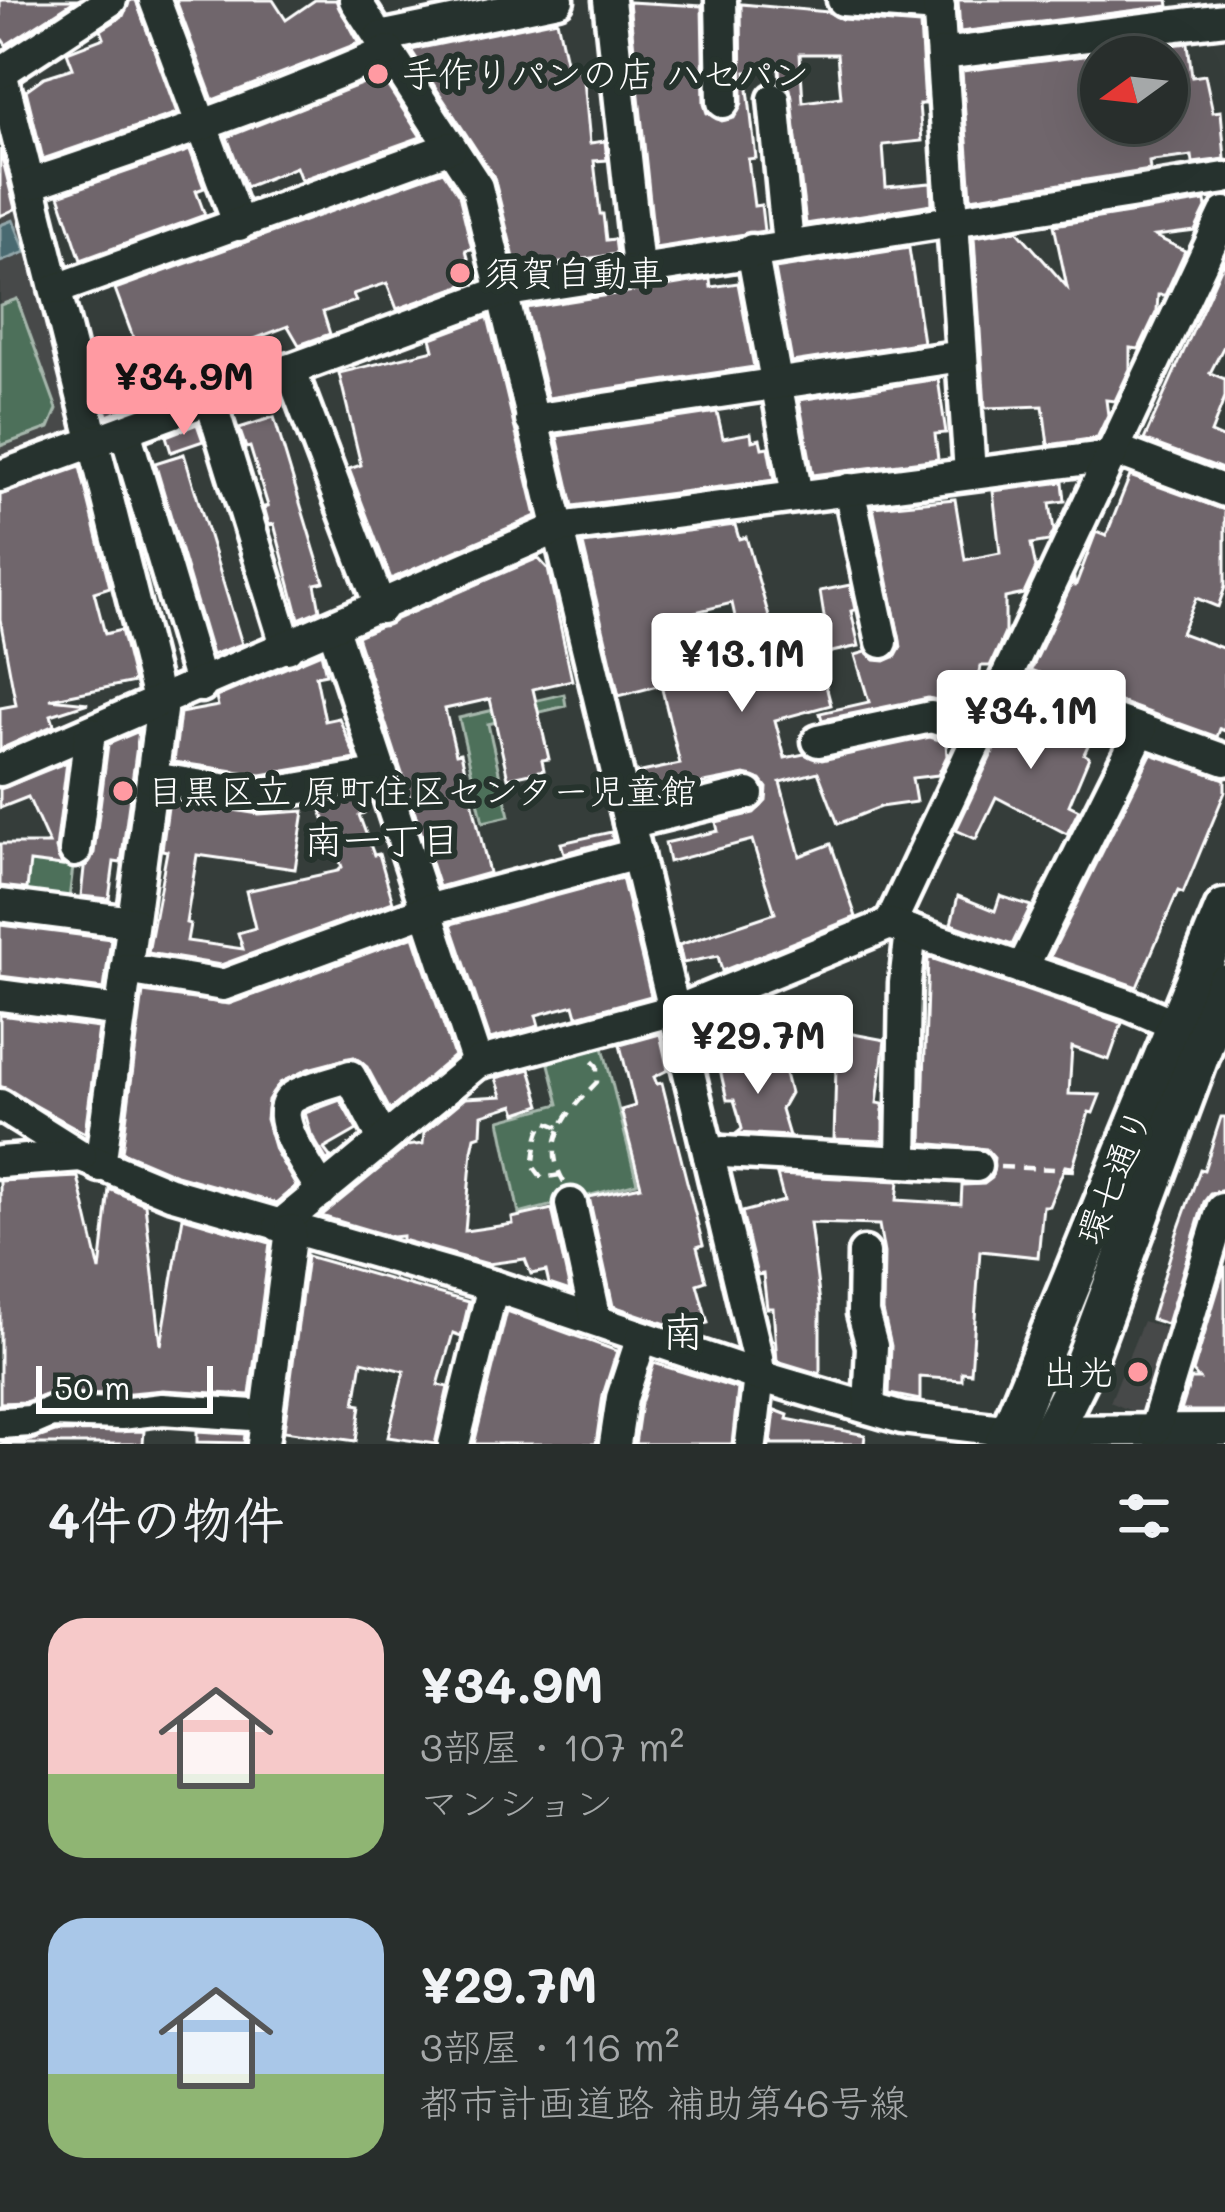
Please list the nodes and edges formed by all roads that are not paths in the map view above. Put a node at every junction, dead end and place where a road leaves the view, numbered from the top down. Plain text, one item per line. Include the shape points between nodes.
1 (111, 0) edge
2 (155, 0) edge
3 (356, 0) edge
4 (558, 0) edge
5 (609, 0) edge
6 (721, 0) edge
7 (843, 0) edge
8 (939, 3) edge
9 (498, 6) edge
10 (1225, 20) edge
11 (384, 44) junction
12 (942, 54) junction
13 (0, 71) edge
14 (773, 99) dead end
15 (723, 102) dead end
16 (203, 127) junction
17 (451, 147) junction
18 (1225, 178) edge
19 (31, 184) junction
20 (1225, 213) edge
21 (951, 219) junction
22 (239, 225) junction
23 (788, 245) junction
24 (752, 250) junction
25 (1215, 257) edge
26 (638, 268) junction
27 (57, 289) junction
28 (501, 292) junction
29 (962, 356) junction
30 (290, 369) junction
31 (776, 385) junction
32 (210, 399) junction
33 (531, 420) junction
34 (125, 431) junction
35 (94, 441) junction
36 (1112, 455) junction
37 (970, 473) junction
38 (0, 476) edge
39 (850, 489) junction
40 (1225, 491) edge
41 (797, 496) junction
42 (558, 528) junction
43 (381, 608) junction
44 (333, 628) junction
45 (882, 642) dead end
46 (287, 648) junction
47 (1005, 680) junction
48 (201, 686) junction
49 (159, 703) junction
50 (1141, 730) junction
51 (90, 732) junction
52 (981, 733) junction
53 (818, 741) dead end
54 (1225, 760) edge
55 (0, 770) edge
56 (382, 774) junction
57 (152, 778) junction
58 (748, 794) dead end
59 (629, 823) junction
60 (75, 851) dead end
61 (637, 854) junction
62 (0, 904) edge
63 (1225, 909) edge
64 (427, 910) junction
65 (132, 922) junction
66 (900, 928) junction
67 (126, 969) junction
68 (1022, 969) junction
69 (1225, 985) edge
70 (0, 995) edge
71 (673, 1009) junction
72 (120, 1011) junction
73 (1202, 1035) edge
74 (477, 1063) junction
75 (0, 1105) edge
76 (383, 1139) junction
77 (710, 1156) junction
78 (90, 1161) junction
79 (0, 1162) edge
80 (902, 1162) junction
81 (976, 1166) road end
82 (565, 1190) road end
83 (322, 1191) junction
84 (1225, 1210) edge
85 (285, 1228) junction
86 (864, 1253) dead end
87 (493, 1286) junction
88 (1057, 1319) junction
89 (596, 1320) junction
90 (1096, 1333) junction
91 (642, 1336) junction
92 (759, 1376) junction
93 (869, 1408) junction
94 (0, 1423) edge
95 (1225, 1430) edge
96 (1148, 1434) edge
97 (271, 1436) edge
98 (1028, 1437) edge
99 (454, 1444) edge
100 (615, 1444) edge
101 (752, 1444) edge

1 - 13 street
2 - 16 street
3 - 11 street
4 - 9 street
5 - 26 street
6 - 15 street
7 - 8 street
8 - 12 street
9 - 11 street
10 - 12 street
11 - 16 street via 302,90
11 - 17 street
12 - 21 street
13 - 19 street
14 - 23 street
16 - 19 street
16 - 22 street
17 - 22 street
17 - 28 street via 477,188
18 - 21 street
19 - 27 street
20 - 25 street
21 - 23 street
21 - 29 street
22 - 27 street
23 - 24 street
24 - 26 street
24 - 31 street
25 - 36 street
26 - 28 street
27 - 35 street
28 - 30 street
28 - 33 street
29 - 31 street
29 - 37 street
30 - 32 street
30 - 43 street
31 - 33 street
31 - 41 street
32 - 34 street
32 - 46 street
33 - 42 street
34 - 35 street
34 - 48 street
35 - 38 street
35 - 49 street
36 - 37 street
36 - 40 street
36 - 47 street
37 - 39 street
39 - 41 street
39 - 45 street
41 - 42 street
42 - 43 street
42 - 59 street
43 - 44 street
44 - 46 street
44 - 56 street
46 - 48 street
47 - 50 street
47 - 52 street
48 - 49 street
49 - 51 street
49 - 57 street
50 - 54 street
50 - 68 street
51 - 55 street
51 - 60 street
52 - 53 street via 932,717
52 - 66 street
56 - 57 street via 261,795
56 - 64 street
57 - 65 street
58 - 59 street
59 - 61 street
61 - 64 street
61 - 71 street
62 - 65 street
63 - 73 main road, 環七通り
64 - 67 street via 224,985
64 - 74 street
65 - 67 street
66 - 68 street
66 - 71 street
66 - 80 street
67 - 72 street
68 - 73 street
69 - 73 main road, 環七通り
70 - 72 street
71 - 74 street
71 - 77 street
72 - 78 street
73 - 88 main road, 環七通り
73 - 90 main road, 環七通り
74 - 76 street
75 - 78 street
76 - 83 street
76 - 83 street via 350,1076 292,1097 283,1123
77 - 80 street
77 - 92 street
78 - 79 street
78 - 85 street
80 - 81 street
82 - 89 street
83 - 85 street
84 - 96 street
85 - 87 street
85 - 97 street
86 - 93 street
87 - 89 street
87 - 99 street
88 - 90 main road
88 - 98 main road, 環七通り
89 - 91 street
90 - 98 main road, 環七通り
91 - 92 street
91 - 100 street
92 - 93 street
92 - 101 street
93 - 98 street
94 - 97 street via 51,1412 162,1409
95 - 96 street
96 - 98 street

